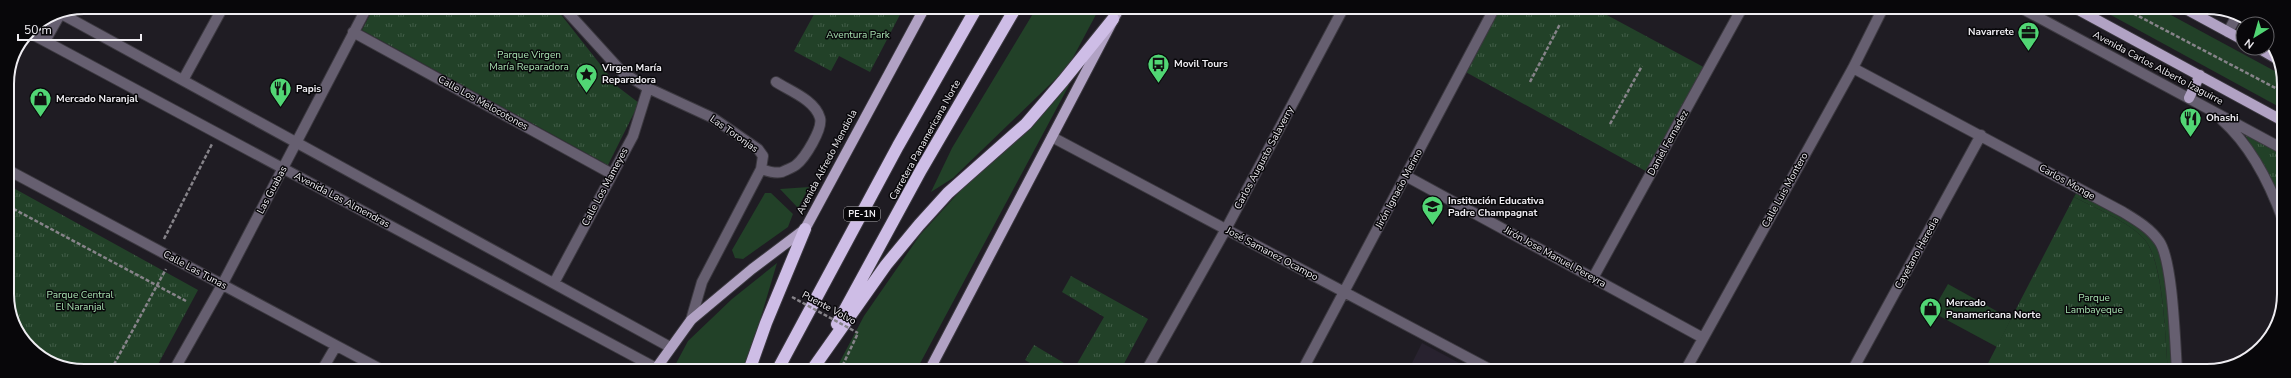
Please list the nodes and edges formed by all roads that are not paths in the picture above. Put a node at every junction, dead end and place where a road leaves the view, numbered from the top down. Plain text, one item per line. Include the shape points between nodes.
1 (219, 14) edge
2 (363, 14) edge
3 (569, 14) edge
4 (921, 14) edge
5 (973, 14) edge
6 (1012, 14) edge
7 (1117, 14) edge
8 (1340, 14) edge
9 (1492, 14) edge
10 (1739, 14) edge
11 (1880, 14) edge
12 (2032, 14) edge
13 (2085, 14) edge
14 (2195, 14) edge
15 (67, 16) edge
16 (1114, 19) junction
17 (56, 20) edge
18 (2235, 20) edge
19 (353, 32) junction
20 (2228, 32) junction
21 (35, 35) edge
22 (2235, 36) edge
23 (45, 41) junction
24 (1853, 68) junction
25 (2200, 75) junction
26 (183, 80) junction
27 (776, 82) dead end
28 (648, 88) junction
29 (2189, 98) junction
30 (2210, 109) junction
31 (2277, 118) edge
32 (1981, 135) junction
33 (1052, 137) junction
34 (296, 143) junction
35 (2277, 146) edge
36 (284, 168) junction
37 (761, 169) junction
38 (14, 173) edge
39 (612, 174) junction
40 (1406, 176) junction
41 (2277, 206) edge
42 (805, 229) junction
43 (1226, 229) junction
44 (1593, 278) junction
45 (554, 283) junction
46 (222, 285) junction
47 (1344, 293) junction
48 (691, 320) junction
49 (1703, 338) junction
50 (336, 346) junction
51 (670, 347) junction
52 (177, 364) edge
53 (326, 364) edge
54 (370, 364) edge
55 (644, 364) edge
56 (659, 364) edge
57 (751, 364) edge
58 (780, 364) edge
59 (816, 364) edge
60 (816, 364) edge
61 (933, 364) edge
62 (1150, 364) edge
63 (1306, 364) edge
64 (1480, 364) edge
65 (1689, 364) edge
66 (1856, 364) edge
67 (2176, 364) edge

1 - 26 street
2 - 19 street, Las Guabas
3 - 28 street, Las Toronjas via 624,73
4 - 42 main road, Avenida Alfredo Mendiola
5 - 58 highway, Carretera Panamericana Norte / PE-1N via 898,146
6 - 59 highway, Carretera Panamericana Norte / PE-1N via 921,170
7 - 16 main road
8 - 43 street, Carlos Augusto Salaverry
9 - 40 street, Jirón Ignacio Merino
10 - 44 street, Daniel Fernadez
11 - 24 street, Calle Luis Montero
12 - 29 street, Avenida Carlos Alberto Izaguirre
13 - 25 main road, Avenida Carlos Alberto Izaguirre
14 - 20 main road
15 - 26 street
16 - 33 main road
16 - 60 highway via 1026,124 948,193 919,225 886,264
17 - 23 street
18 - 20 street
19 - 34 street, Las Guabas
19 - 39 street, Calle Los Melocotones
20 - 22 main road
21 - 23 street, Avenida Las Almendras
23 - 36 street, Avenida Las Almendras
24 - 32 street, Carlos Monge
24 - 49 street, Calle Luis Montero
25 - 29 main road
25 - 31 main road, Avenida Carlos Alberto Izaguirre
26 - 34 street
27 - 37 street via 815,108 820,118 820,127 802,159 795,166 780,172
28 - 37 street, Las Toronjas via 713,118 758,149 763,156
28 - 39 street, Calle Los Mameyes via 633,136
29 - 30 street, Avenida Carlos Alberto Izaguirre
30 - 35 street, Avenida Carlos Alberto Izaguirre
30 - 41 street via 2245,146 2266,180
32 - 66 street, Cayetano Heredia
32 - 67 street, Carlos Monge via 2123,212 2141,223 2156,237 2167,261
33 - 43 street, José Samanez Ocampo
33 - 61 main road
34 - 36 street, Las Guabas
34 - 45 street
36 - 46 street, Las Guabas
36 - 55 street, Avenida Las Almendras
37 - 48 street via 702,282
38 - 46 street, Calle Las Tunas
39 - 45 street, Calle Los Mameyes
40 - 44 street, Jirón Jose Manuel Pereyra
40 - 47 street, Jirón Ignacio Merino
42 - 48 main road, Avenida Alfredo Mendiola
42 - 57 highway
43 - 47 street, José Samanez Ocampo
43 - 62 street, Carlos Augusto Salaverry
44 - 49 street, Jirón Jose Manuel Pereyra
45 - 51 street
46 - 50 street, Calle Las Tunas
46 - 52 street, Las Guabas
47 - 63 street, Jirón Ignacio Merino
47 - 64 street, José Samanez Ocampo
48 - 51 main road, Avenida Alfredo Mendiola
49 - 65 street, Calle Luis Montero
50 - 53 street
50 - 54 street, Calle Las Tunas
51 - 56 main road, Avenida Alfredo Mendiola

